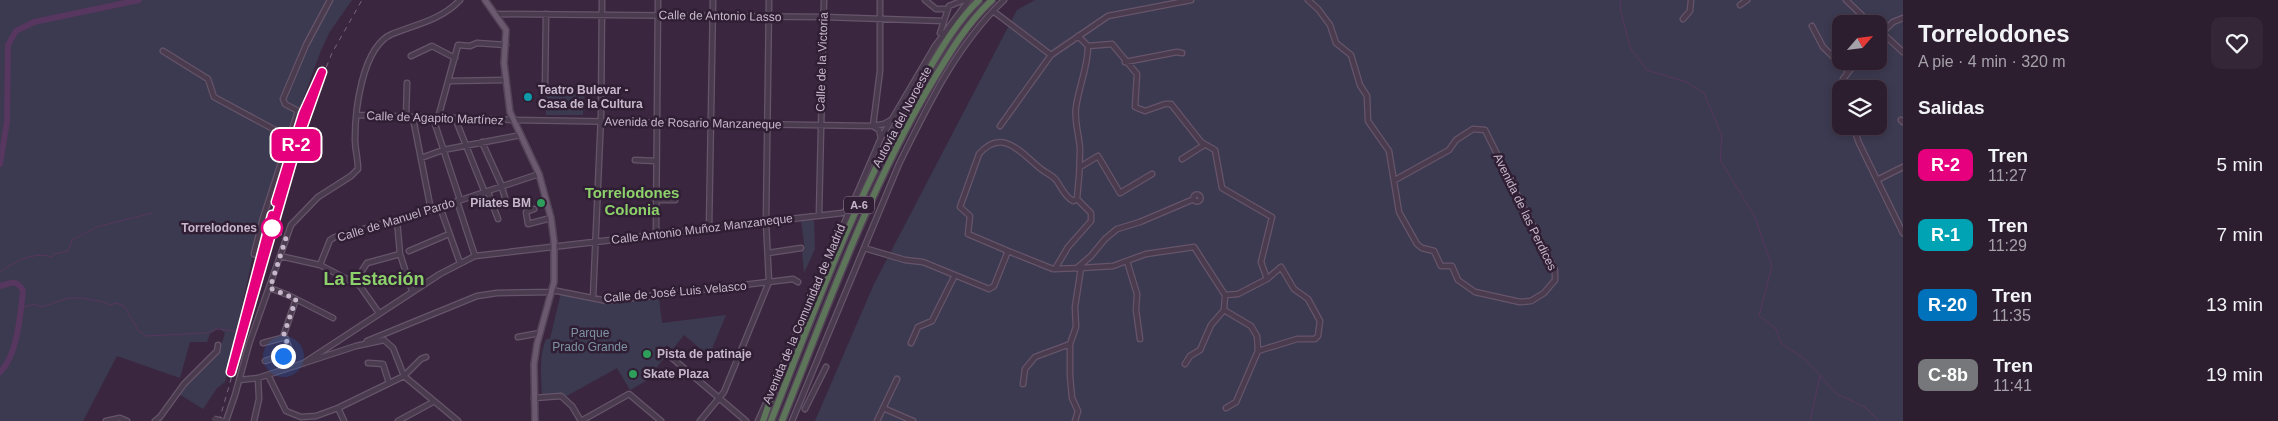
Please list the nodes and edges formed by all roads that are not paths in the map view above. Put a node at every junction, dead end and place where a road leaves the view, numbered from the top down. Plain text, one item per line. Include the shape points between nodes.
1 (330, 0) edge
2 (460, 0) edge
3 (485, 0) edge
4 (602, 0) edge
5 (658, 0) edge
6 (713, 0) edge
7 (769, 0) edge
8 (824, 0) edge
9 (880, 0) edge
10 (925, 0) edge
11 (964, 0) edge
12 (969, 0) edge
13 (978, 0) edge
14 (992, 0) edge
15 (1004, 0) edge
16 (1191, 0) edge
17 (1308, 0) edge
18 (1690, 0) edge
19 (1747, 0) edge
20 (1846, 0) edge
21 (1740, 5) dead end
22 (946, 9) junction
23 (993, 11) junction
24 (496, 14) junction
25 (546, 14) junction
26 (602, 14) junction
27 (657, 15) junction
28 (1862, 15) edge
29 (712, 16) junction
30 (768, 16) junction
31 (824, 17) junction
32 (1903, 18) edge
33 (880, 19) junction
34 (1683, 19) dead end
35 (944, 21) junction
36 (1812, 26) dead end
37 (1888, 26) edge
38 (1078, 36) junction
39 (1888, 40) edge
40 (506, 45) junction
41 (935, 46) junction
42 (1088, 46) junction
43 (163, 51) dead end
44 (1903, 52) edge
45 (1182, 53) dead end
46 (1051, 55) junction
47 (411, 56) dead end
48 (455, 58) junction
49 (1125, 62) junction
50 (1848, 71) joint
51 (506, 80) junction
52 (1843, 80) edge
53 (449, 81) junction
54 (407, 83) dead end
55 (545, 87) dead end
56 (357, 115) junction
57 (406, 117) junction
58 (413, 118) junction
59 (435, 118) junction
60 (455, 118) junction
61 (514, 120) junction
62 (891, 120) junction
63 (600, 122) junction
64 (656, 122) junction
65 (711, 123) junction
66 (767, 124) junction
67 (820, 124) junction
68 (873, 126) junction
69 (1000, 126) dead end
70 (521, 135) junction
71 (1858, 135) edge
72 (288, 137) junction
73 (881, 138) junction
74 (482, 142) junction
75 (466, 145) junction
76 (1204, 145) junction
77 (443, 150) junction
78 (421, 158) junction
79 (1182, 159) dead end
80 (635, 160) dead end
81 (656, 161) junction
82 (1080, 167) junction
83 (1903, 167) edge
84 (538, 174) junction
85 (1152, 174) dead end
86 (1395, 180) junction
87 (1877, 180) junction
88 (501, 187) junction
89 (486, 192) junction
90 (1077, 199) junction
91 (1194, 199) dead end
92 (656, 200) junction
93 (675, 200) dead end
94 (458, 201) junction
95 (507, 205) dead end
96 (440, 207) junction
97 (534, 208) dead end
98 (431, 210) junction
99 (849, 210) junction
100 (819, 215) junction
101 (551, 218) junction
102 (498, 219) dead end
103 (397, 220) junction
104 (766, 222) junction
105 (709, 229) junction
106 (1903, 233) edge
107 (449, 234) junction
108 (656, 234) junction
109 (595, 242) junction
110 (555, 247) junction
111 (801, 248) dead end
112 (864, 248) junction
113 (408, 251) dead end
114 (1008, 251) junction
115 (768, 252) junction
116 (400, 254) junction
117 (258, 256) dead end
118 (280, 256) junction
119 (475, 256) junction
120 (1127, 260) junction
121 (460, 263) junction
122 (320, 265) junction
123 (1079, 268) junction
124 (1055, 269) junction
125 (955, 275) junction
126 (1267, 280) junction
127 (769, 282) junction
128 (798, 282) dead end
129 (354, 283) junction
130 (270, 288) junction
131 (412, 291) junction
132 (552, 291) junction
133 (1225, 295) junction
134 (593, 298) junction
135 (296, 299) junction
136 (1224, 310) junction
137 (379, 313) junction
138 (333, 318) dead end
139 (385, 332) junction
140 (540, 333) junction
141 (284, 337) junction
142 (518, 337) dead end
143 (1140, 339) dead end
144 (384, 340) junction
145 (263, 343) dead end
146 (911, 343) dead end
147 (1070, 344) junction
148 (218, 346) dead end
149 (356, 346) junction
150 (324, 348) junction
151 (1258, 351) junction
152 (665, 352) dead end
153 (326, 356) junction
154 (426, 357) dead end
155 (266, 361) dead end
156 (304, 363) junction
157 (368, 364) dead end
158 (1185, 364) dead end
159 (826, 367) dead end
160 (780, 372) junction
161 (268, 375) junction
162 (404, 376) junction
163 (258, 378) junction
164 (896, 379) dead end
165 (239, 380) junction
166 (389, 383) junction
167 (1022, 384) dead end
168 (802, 396) junction
169 (534, 398) junction
170 (720, 399) junction
171 (810, 400) junction
172 (433, 402) junction
173 (338, 408) junction
174 (883, 408) junction
175 (1226, 408) dead end
176 (805, 409) dead end
177 (212, 420) edge
178 (106, 421) edge
179 (127, 421) edge
180 (155, 421) edge
181 (224, 421) edge
182 (254, 421) edge
183 (344, 421) edge
184 (398, 421) edge
185 (458, 421) edge
186 (535, 421) edge
187 (581, 421) edge
188 (661, 421) edge
189 (700, 421) edge
190 (746, 421) edge
191 (758, 421) edge
192 (763, 421) edge
193 (771, 421) edge
194 (782, 421) edge
195 (792, 421) edge
196 (877, 421) edge
197 (913, 421) edge
198 (1076, 421) edge

1 - 72 street via 283,99 285,104 298,111
2 - 56 street via 444,14 385,38 367,66 360,85
3 - 24 main road
4 - 26 street
5 - 27 street
6 - 29 street
7 - 30 street
8 - 31 street, Calle de la Victoria
9 - 33 street
10 - 22 street via 936,8
11 - 22 street
12 - 41 street, Avenida de la Comunidad de Madrid
13 - 193 highway, Autovía del Noroeste / A-6 via 935,59 874,171
14 - 194 highway, Autovía del Noroeste / A-6 via 963,32 904,133 852,248
15 - 23 street
16 - 38 street via 1108,16
17 - 86 street, Avenida de las Perdices via 1330,26 1336,43 1351,55 1367,96 1368,121 1387,146
18 - 34 street via 1690,11
19 - 21 street
20 - 28 street
22 - 35 street
23 - 46 street
23 - 112 street via 960,55 916,129
24 - 25 street, Calle de Antonio Lasso
24 - 40 main road via 504,26
25 - 26 street, Calle de Antonio Lasso
25 - 55 street
26 - 27 street, Calle de Antonio Lasso
26 - 63 street
27 - 29 street, Calle de Antonio Lasso
27 - 64 street
29 - 30 street, Calle de Antonio Lasso
29 - 65 street
30 - 31 street, Calle de Antonio Lasso
30 - 66 street
31 - 33 street, Calle de Antonio Lasso
31 - 67 street, Calle de la Victoria
32 - 37 street
33 - 35 street, Calle de Antonio Lasso
33 - 68 street via 880,70
35 - 41 street
36 - 50 street via 1823,47
38 - 42 street
38 - 46 street
39 - 44 street
40 - 48 street via 458,45
40 - 51 main road
41 - 62 street, Avenida de la Comunidad de Madrid
42 - 49 street via 1112,44
42 - 82 street via 1076,106
43 - 72 street via 208,79 214,97
45 - 49 street
46 - 69 street
47 - 48 street via 432,46
48 - 53 street
49 - 76 street via 1137,74 1135,107 1145,111 1171,104
50 - 52 street
51 - 53 street
51 - 61 main road
53 - 59 street
54 - 57 street
56 - 57 street, Calle de Agapito Martínez
56 - 118 street via 358,169 318,197 295,220
57 - 58 street, Calle de Agapito Martínez
58 - 59 street, Calle de Agapito Martínez
58 - 78 street
59 - 60 street, Calle de Agapito Martínez
59 - 77 street
60 - 61 street, Calle de Agapito Martínez
60 - 75 street
61 - 63 street, Avenida de Rosario Manzaneque
61 - 70 main road
62 - 68 street, Avenida de Rosario Manzaneque
62 - 73 street, Avenida de la Comunidad de Madrid
63 - 64 street, Avenida de Rosario Manzaneque
63 - 109 street
64 - 65 street, Avenida de Rosario Manzaneque
64 - 81 street
65 - 66 street, Avenida de Rosario Manzaneque
65 - 105 street
66 - 67 street, Avenida de Rosario Manzaneque
66 - 104 street
67 - 68 street, Avenida de Rosario Manzaneque
67 - 100 street, Calle de la Victoria
68 - 73 street via 879,130
70 - 74 street
70 - 84 main road
71 - 87 street
72 - 117 street via 263,218 254,254
73 - 99 street, Avenida de la Comunidad de Madrid
74 - 75 street
74 - 88 street
75 - 77 street
75 - 89 street
76 - 79 street
76 - 126 street via 1215,150 1222,188 1272,217 1261,262
77 - 78 street
77 - 94 street
78 - 98 street
80 - 81 street
81 - 92 street
82 - 85 street via 1098,156 1120,193
82 - 90 street
83 - 87 street
84 - 88 street, Calle de Manuel Pardo
84 - 101 main road
86 - 86 street, Avenida de las Perdices via 1449,150 1456,140 1473,129 1485,130 1555,270 1553,284 1544,293 1520,302 1475,292 1458,280 1452,266 1441,266 1434,251 1417,244 1399,212
87 - 106 street
88 - 89 street, Calle de Manuel Pardo
88 - 95 street
89 - 94 street, Calle de Manuel Pardo
89 - 102 street
90 - 114 street via 1073,201 1067,197 1056,179 1020,150 1006,143 984,149 979,154 960,207 970,216 968,234
90 - 124 street via 1091,213 1092,221 1068,247
91 - 123 street via 1117,229
92 - 93 street
92 - 108 street
94 - 96 street, Calle de Manuel Pardo
94 - 119 street
96 - 98 street, Calle de Manuel Pardo
96 - 107 street
97 - 101 street via 526,212 528,224
98 - 103 street, Calle de Manuel Pardo
99 - 100 street, Calle Antonio Muñoz Manzaneque
99 - 160 street, Avenida de la Comunidad de Madrid
100 - 104 street, Calle Antonio Muñoz Manzaneque
101 - 110 main road
103 - 116 street
103 - 122 street, Calle de Manuel Pardo via 332,238
104 - 105 street, Calle Antonio Muñoz Manzaneque
104 - 115 street
105 - 108 street, Calle Antonio Muñoz Manzaneque
107 - 113 street
107 - 121 street
108 - 109 street, Calle Antonio Muñoz Manzaneque
109 - 110 street, Calle Antonio Muñoz Manzaneque
109 - 134 street
110 - 119 street, Calle Antonio Muñoz Manzaneque
110 - 132 main road
111 - 115 street
112 - 125 street via 923,262
112 - 168 street
114 - 124 street
114 - 125 street via 992,288
115 - 127 street
116 - 129 street via 367,263
116 - 131 street
118 - 122 street
118 - 130 street
119 - 121 street, Calle Antonio Muñoz Manzaneque
120 - 123 street via 1113,266
120 - 133 street via 1194,247
120 - 143 street via 1137,294
121 - 131 street, Calle Antonio Muñoz Manzaneque
122 - 129 street
123 - 124 street
123 - 147 street via 1076,328
125 - 146 street via 932,321 918,327
126 - 133 street via 1238,294
126 - 151 street via 1281,267 1294,289 1308,299 1320,321 1315,339 1297,339
127 - 128 street, Calle de José Luis Velasco via 793,279
127 - 134 street, Calle de José Luis Velasco via 606,301
127 - 170 street
129 - 137 street via 363,288
130 - 135 street
130 - 165 street
131 - 137 street, Calle Antonio Muñoz Manzaneque
132 - 134 street, Calle de José Luis Velasco
132 - 139 street, Calle de José Luis Velasco via 477,296
132 - 140 main road
133 - 136 street
135 - 138 street
135 - 141 street
136 - 151 street via 1251,326 1257,336
136 - 158 street via 1211,325 1200,350
137 - 150 street, Calle Antonio Muñoz Manzaneque
139 - 144 street
139 - 149 street, Calle de José Luis Velasco
140 - 142 street
140 - 169 main road via 534,364
141 - 145 street
141 - 155 street via 289,348 286,354
144 - 149 street
144 - 162 street via 393,348
147 - 167 street via 1035,358 1025,369
147 - 198 street via 1072,398 1078,411
148 - 180 street
149 - 153 street
150 - 153 street
150 - 156 street, Calle Antonio Muñoz Manzaneque
151 - 175 street via 1236,402
152 - 170 street
153 - 156 street
154 - 162 street
156 - 161 street
157 - 166 street via 383,364
159 - 171 street
160 - 191 street, Avenida de la Comunidad de Madrid
160 - 192 highway
161 - 163 street
161 - 173 street via 283,407 290,413 300,417 316,416
162 - 166 street
162 - 172 street
163 - 165 street
163 - 182 street via 259,399
164 - 174 street
165 - 181 street
166 - 173 street
168 - 171 street
168 - 195 street
169 - 186 main road
169 - 187 street via 561,396
170 - 189 street
170 - 190 street
171 - 176 street
172 - 184 street
172 - 185 street
173 - 183 street
174 - 196 street
174 - 197 street
177 - 181 street, bridge
178 - 179 street via 120,418
187 - 188 street via 629,394

